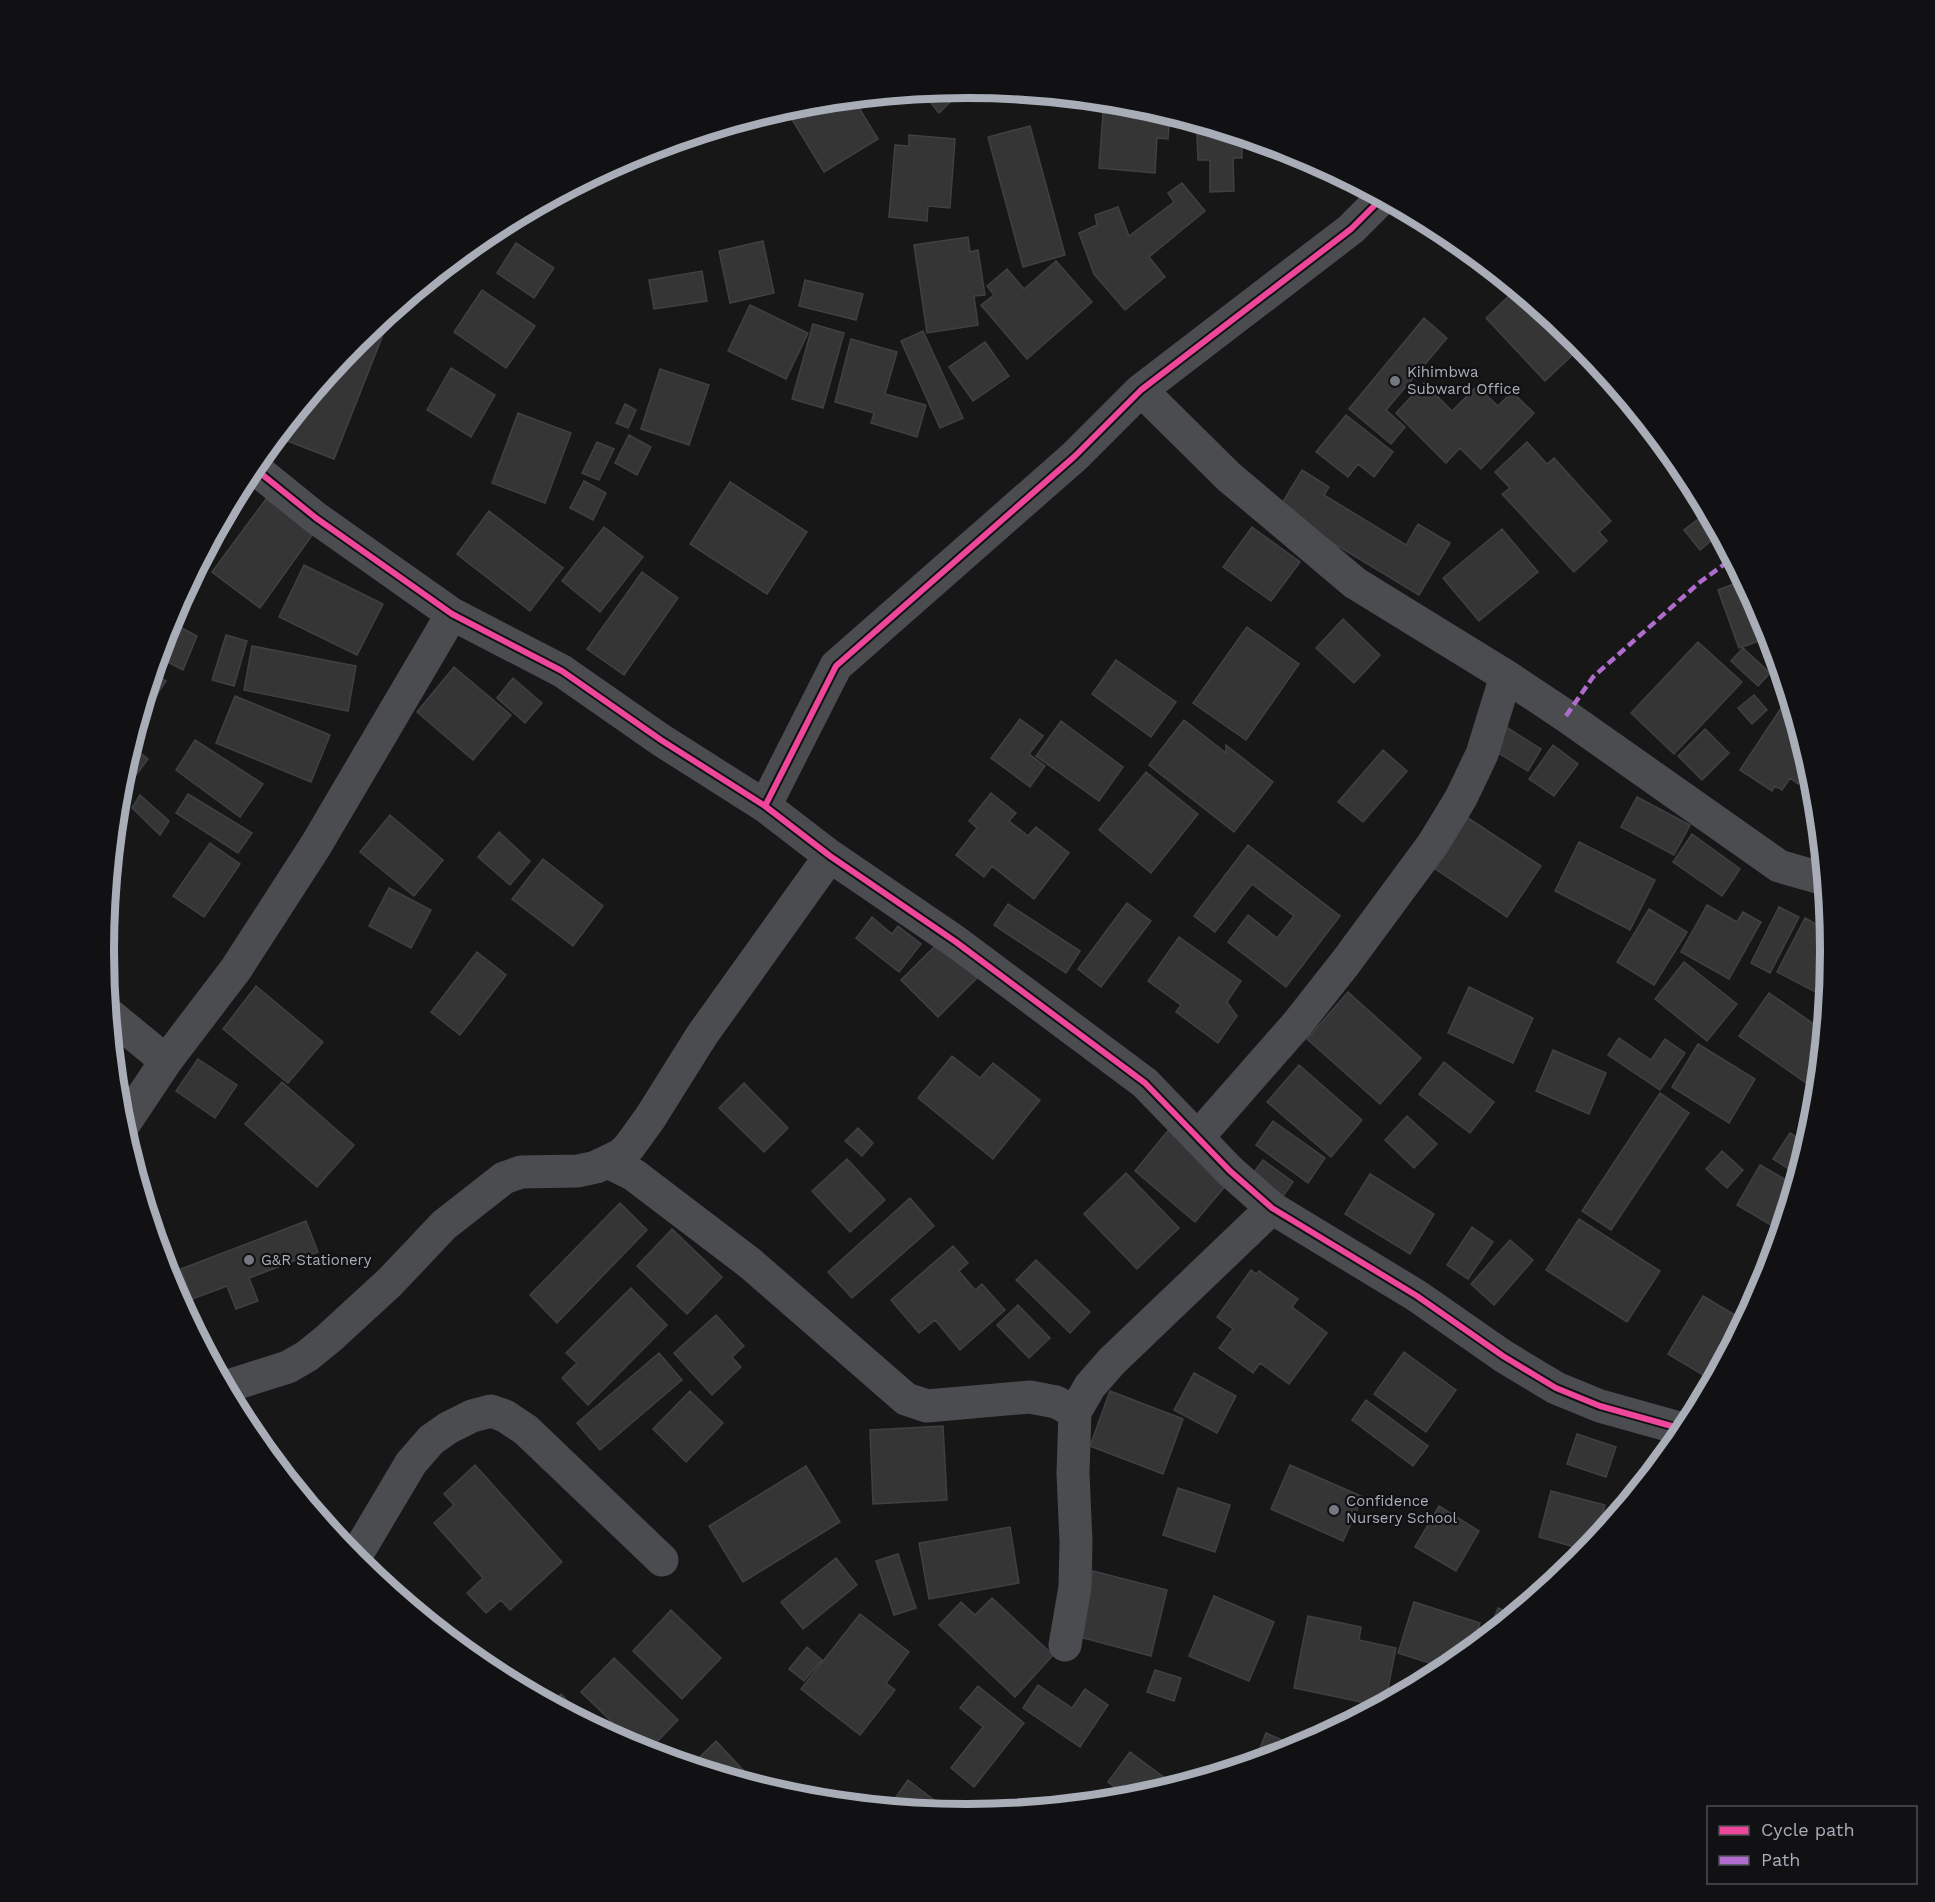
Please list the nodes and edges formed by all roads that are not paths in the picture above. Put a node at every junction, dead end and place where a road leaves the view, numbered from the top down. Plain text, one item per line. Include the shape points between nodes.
1 (1377, 203) edge
2 (1141, 390) junction
3 (261, 473) edge
4 (452, 614) junction
5 (1506, 676) junction
6 (765, 806) junction
7 (830, 856) junction
8 (1817, 877) edge
9 (117, 1021) edge
10 (166, 1062) junction
11 (130, 1115) edge
12 (1198, 1137) junction
13 (608, 1162) junction
14 (1272, 1208) junction
15 (232, 1385) edge
16 (1075, 1412) junction
17 (1676, 1427) edge
18 (359, 1550) edge
19 (662, 1560) dead end
20 (1065, 1645) dead end

1 - 2 street via 1351,229
2 - 5 street via 1229,477 1354,583
2 - 6 street via 1075,456 836,666
3 - 4 street via 316,518
4 - 6 street via 562,671
4 - 10 street via 316,845 236,969
5 - 8 street via 1779,866
5 - 12 street via 1482,754 1433,844 1298,1023
6 - 7 street
7 - 12 street via 956,942 1129,1070
7 - 13 street via 702,1035 629,1147
9 - 10 street
10 - 11 street
12 - 14 street
13 - 15 street via 578,1171 521,1172 504,1178 444,1225 390,1282 307,1356 288,1367
13 - 16 street via 634,1175 751,1264 911,1402 927,1407 1030,1397 1056,1402
14 - 16 street via 1112,1361 1090,1386
14 - 17 street via 1418,1296 1556,1388 1600,1406
16 - 20 street via 1075,1587
18 - 19 street via 411,1463 431,1440 472,1416 491,1412 526,1430

